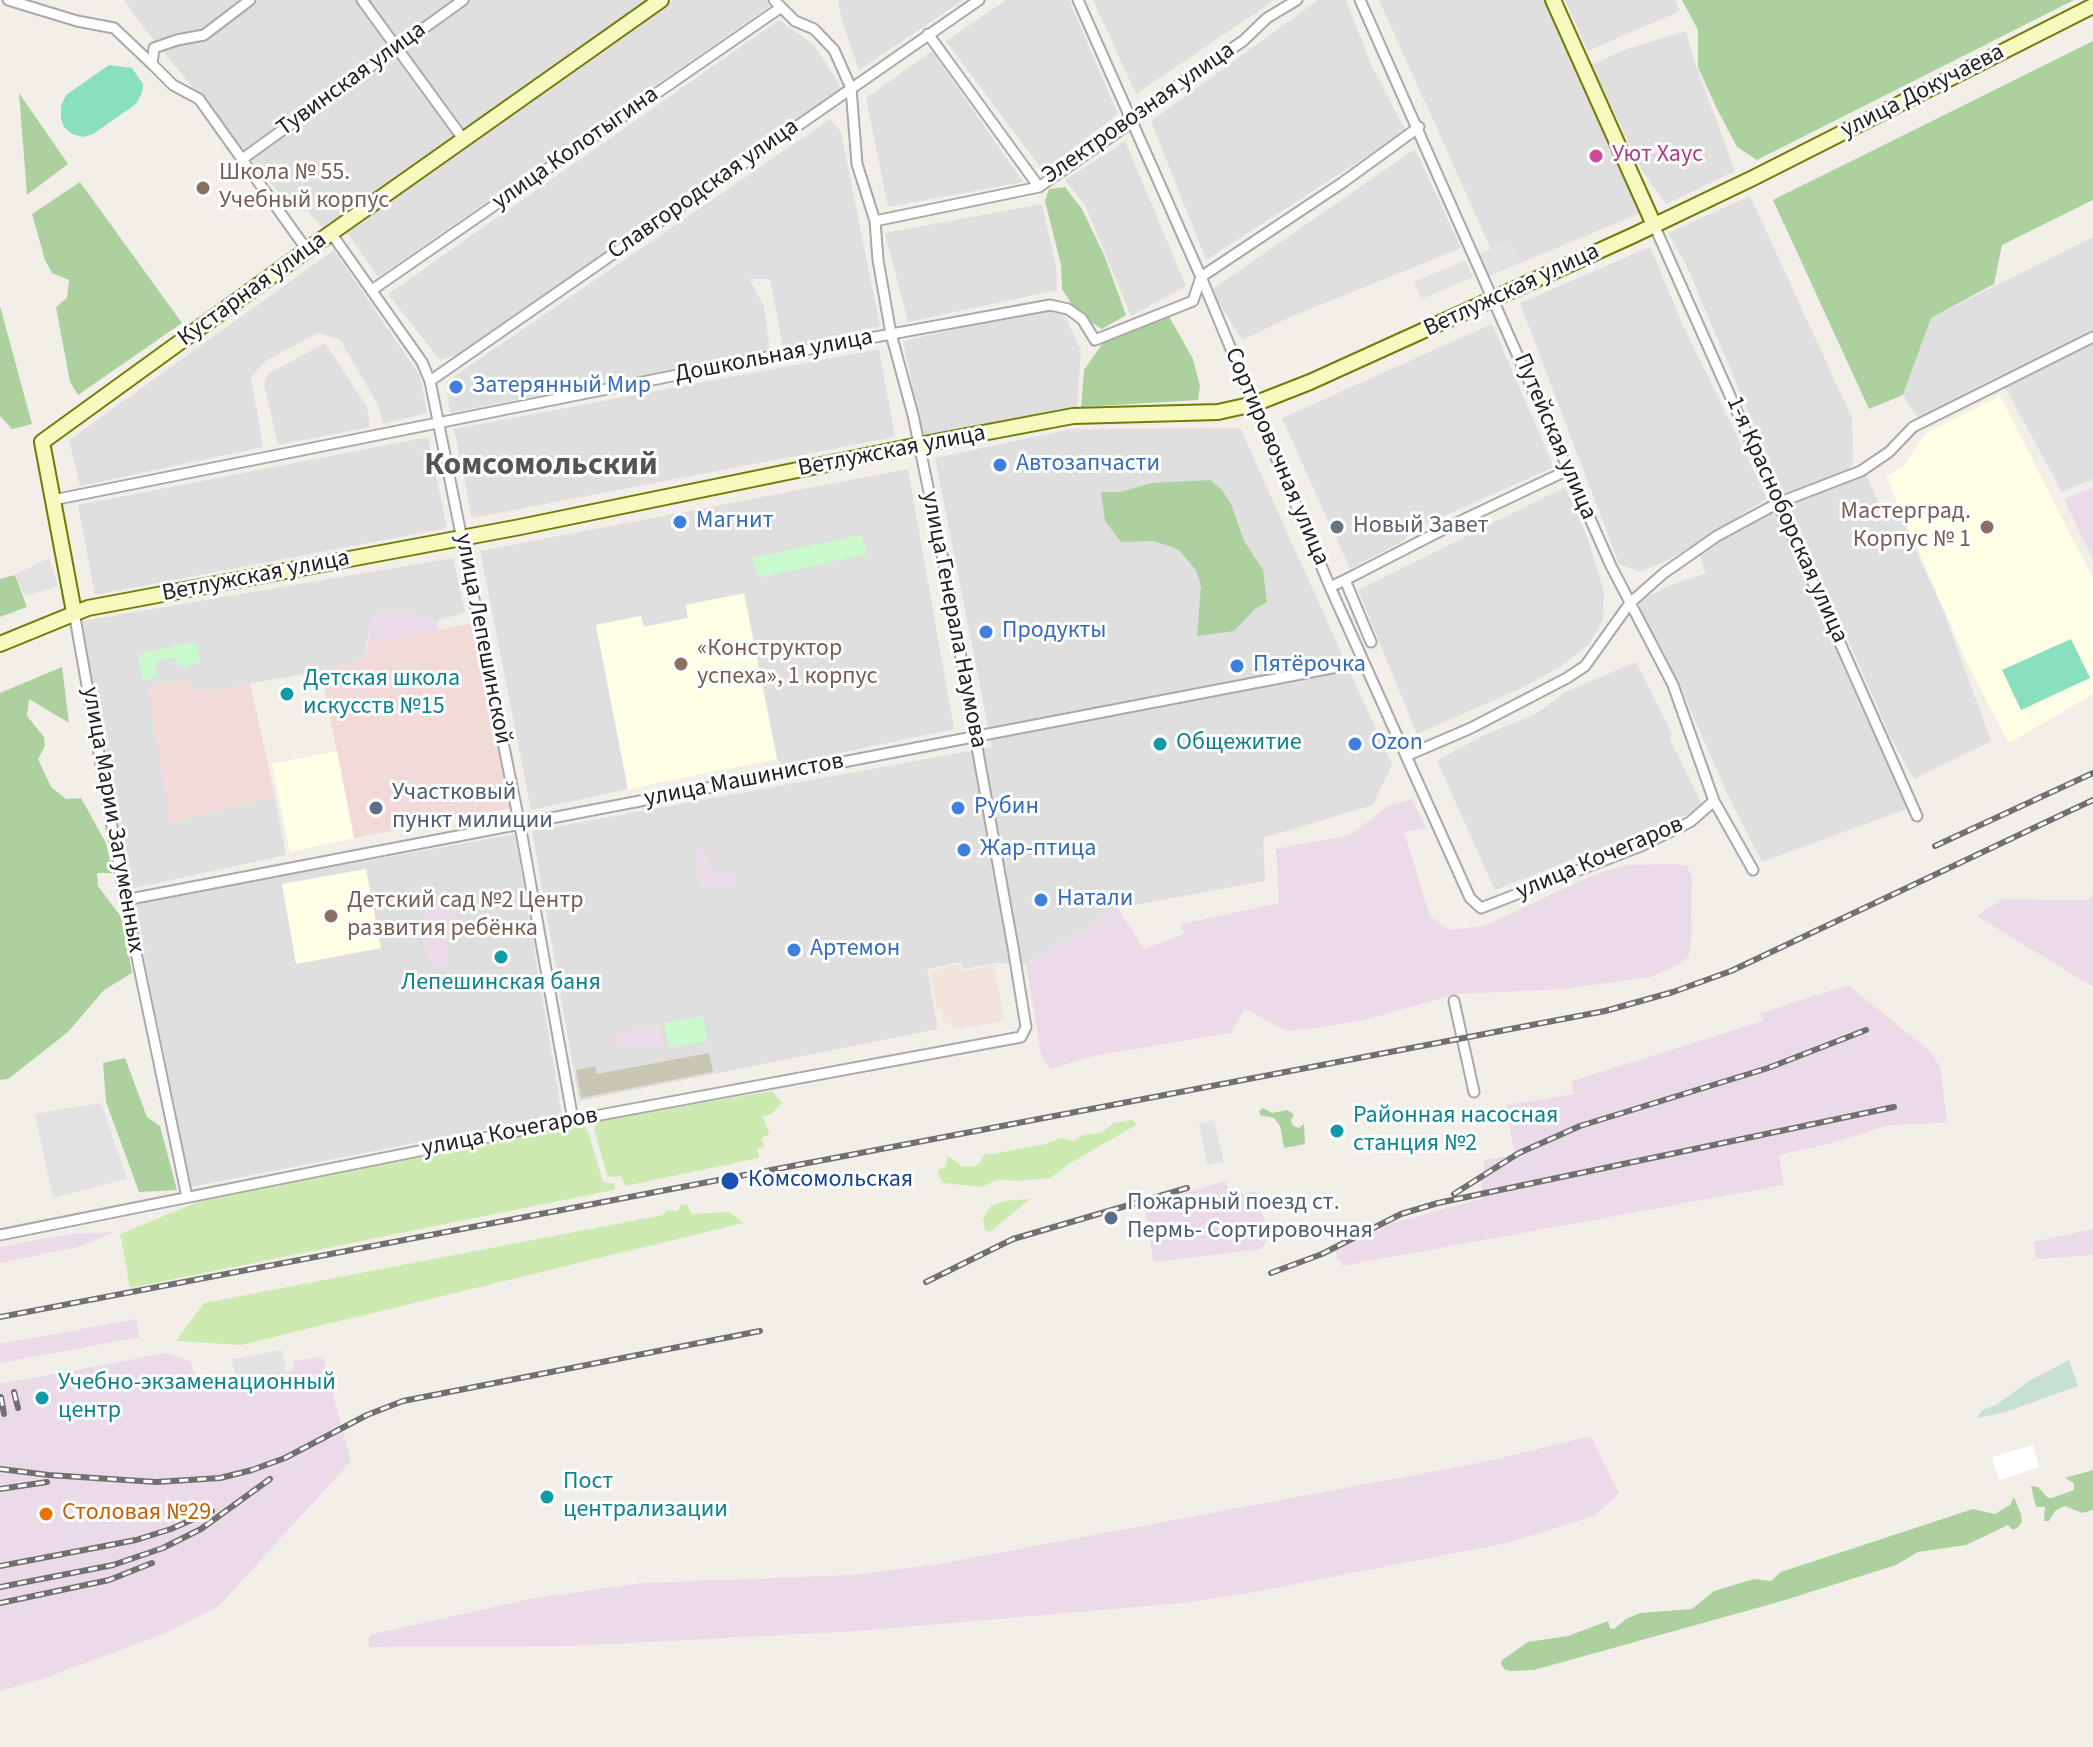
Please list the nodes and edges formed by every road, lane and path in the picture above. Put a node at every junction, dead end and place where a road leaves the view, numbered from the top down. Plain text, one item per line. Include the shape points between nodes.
1 (8, 0) edge
2 (250, 0) edge
3 (362, 0) edge
4 (463, 0) edge
5 (661, 0) edge
6 (979, 0) edge
7 (1078, 0) edge
8 (1297, 0) edge
9 (1360, 0) edge
10 (1553, 0) edge
11 (777, 4) edge
12 (2093, 6) edge
13 (928, 34) junction
14 (395, 48) junction
15 (152, 64) junction
16 (851, 88) junction
17 (1132, 122) junction
18 (1419, 127) junction
19 (464, 140) junction
20 (241, 160) junction
21 (1753, 178) joint
22 (1039, 187) junction
23 (875, 221) junction
24 (1654, 225) junction
25 (331, 233) junction
26 (307, 250) junction
27 (1201, 277) junction
28 (372, 290) junction
29 (1495, 299) junction
30 (891, 334) junction
31 (2093, 337) edge
32 (430, 381) junction
33 (1254, 404) junction
34 (439, 424) junction
35 (42, 442) joint
36 (919, 445) junction
37 (1568, 470) junction
38 (53, 500) junction
39 (1778, 503) junction
40 (462, 538) junction
41 (1345, 580) junction
42 (1330, 587) junction
43 (1630, 603) junction
44 (74, 612) junction
45 (1371, 642) dead end
46 (0, 644) edge
47 (1363, 662) junction
48 (975, 736) junction
49 (1406, 756) junction
50 (1714, 801) junction
51 (1917, 816) dead end
52 (519, 824) junction
53 (1753, 870) dead end
54 (125, 900) junction
55 (1481, 908) joint
56 (1454, 1001) dead end
57 (1021, 1037) joint
58 (1474, 1092) dead end
59 (573, 1120) junction
60 (187, 1197) junction
61 (0, 1235) edge

1 - 15 street via 114,28
2 - 15 street via 204,35 154,48
3 - 14 street
4 - 14 street, Тувинская улица
5 - 19 main road, Кустарная улица
6 - 13 street, Славгородская улица
7 - 17 street, Сортировочная улица
8 - 17 street, Электровозная улица via 1141,110
9 - 18 street, Путейская улица
10 - 24 main road
11 - 16 street, улица Генерала Наумова via 834,50
11 - 28 street, улица Колотыгина
12 - 21 main road, улица Докучаева
13 - 16 street, Славгородская улица
13 - 22 street
14 - 19 street
14 - 20 street, Тувинская улица
15 - 20 street via 173,85 199,99
16 - 23 street, улица Генерала Наумова via 857,164
16 - 32 street, Славгородская улица
17 - 22 street, Электровозная улица
17 - 27 street, Сортировочная улица
18 - 27 street, Дошкольная улица
18 - 29 street, Путейская улица
19 - 25 main road, Кустарная улица
20 - 26 street
21 - 24 main road, Ветлужская улица
22 - 23 street, Электровозная улица
23 - 30 street, улица Генерала Наумова
24 - 29 main road, Ветлужская улица
24 - 39 street, 1-я Красноборская улица
25 - 26 main road, Кустарная улица
25 - 28 street, улица Лепешинской
26 - 35 main road, Кустарная улица
27 - 30 street, Дошкольная улица via 1193,301 1095,340 1082,319 1050,305
27 - 33 street, Сортировочная улица
28 - 32 street, улица Лепешинской
29 - 33 main road, Ветлужская улица
29 - 37 street, Путейская улица
30 - 34 street, Дошкольная улица
30 - 36 street, улица Генерала Наумова
31 - 39 street via 1913,427 1861,471
32 - 34 street, улица Лепешинской
33 - 36 main road, Ветлужская улица via 1218,412 1073,416
33 - 42 street, Сортировочная улица
34 - 38 street, Дошкольная улица
34 - 40 street, улица Лепешинской
35 - 38 main road, улица Марии Загуменных
36 - 40 main road, Ветлужская улица
36 - 48 street, улица Генерала Наумова
37 - 41 street
37 - 43 street, Путейская улица
38 - 44 main road, улица Марии Загуменных
39 - 43 street via 1717,536
39 - 51 street, 1-я Красноборская улица
40 - 44 main road, Ветлужская улица
40 - 52 street, улица Лепешинской
41 - 42 street
41 - 45 street
42 - 47 street, Сортировочная улица
43 - 49 street via 1585,666 1471,728
43 - 50 street, Путейская улица via 1673,685
44 - 46 main road, Ветлужская улица
44 - 54 street, улица Марии Загуменных
47 - 48 street, улица Машинистов
47 - 49 street, Сортировочная улица
48 - 52 street, улица Машинистов
48 - 57 street, улица Генерала Наумова via 1026,1027
49 - 55 street, Сортировочная улица via 1470,898
50 - 53 street, Путейская улица
50 - 55 street, улица Кочегаров via 1690,822 1641,846
52 - 54 street, улица Машинистов
52 - 59 street, улица Лепешинской
54 - 60 street, улица Марии Загуменных
56 - 58 street
57 - 59 street, улица Кочегаров
59 - 60 street, улица Кочегаров
60 - 61 street, улица Кочегаров

